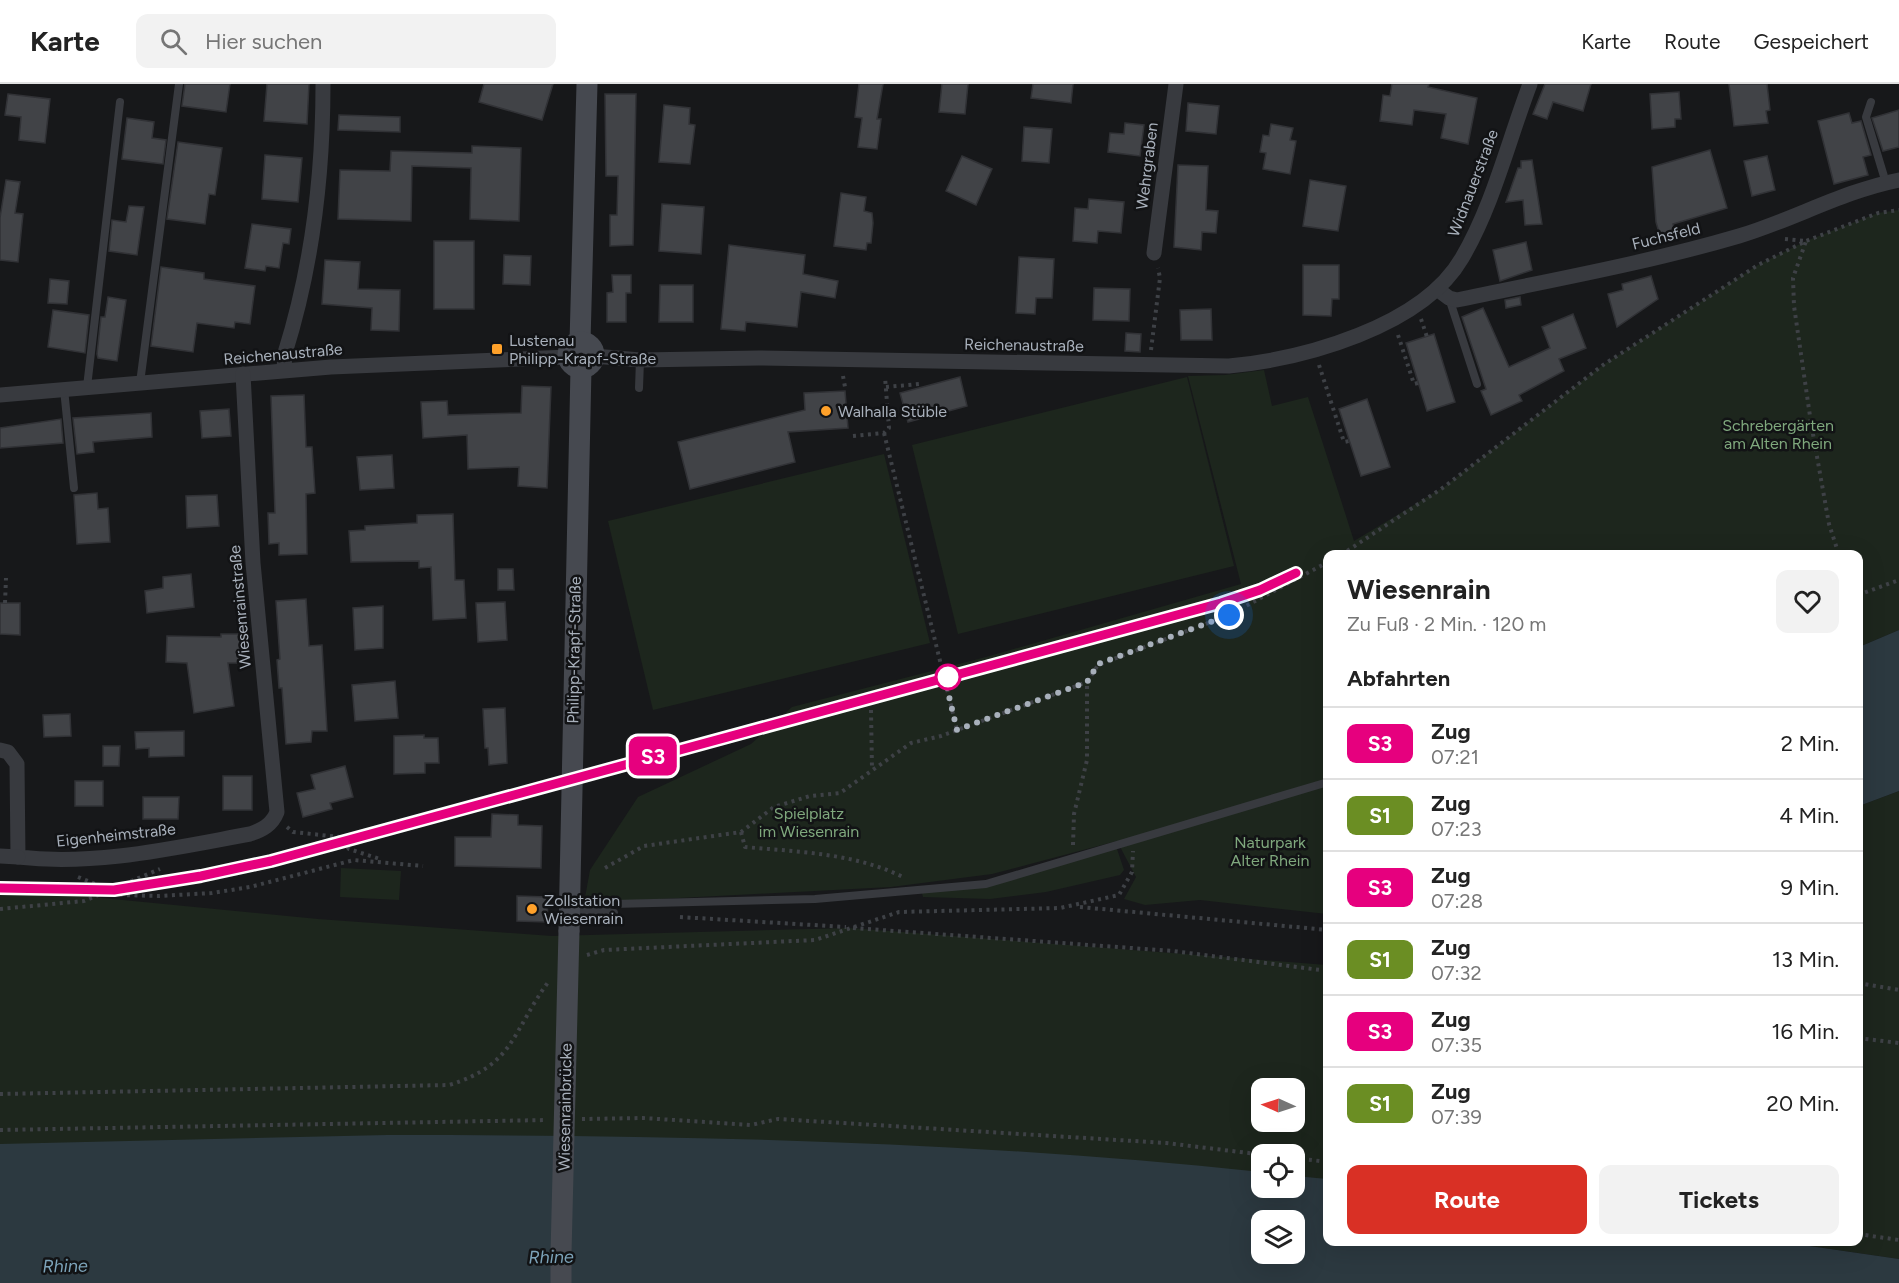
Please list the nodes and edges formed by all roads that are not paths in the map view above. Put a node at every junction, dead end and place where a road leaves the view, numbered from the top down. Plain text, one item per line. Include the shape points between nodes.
1 (179, 84) edge
2 (323, 84) edge
3 (587, 84) edge
4 (1176, 84) edge
5 (1530, 84) edge
6 (120, 102) dead end
7 (1871, 102) dead end
8 (1893, 181) edge
9 (1154, 253) road end
10 (1443, 293) junction
11 (581, 356) junction
12 (640, 360) junction
13 (284, 370) junction
14 (243, 374) junction
15 (140, 382) junction
16 (1477, 384) dead end
17 (87, 387) junction
18 (639, 388) dead end
19 (64, 389) junction
20 (0, 395) edge
21 (74, 488) dead end
22 (0, 750) edge
23 (1323, 784) edge
24 (262, 830) joint
25 (0, 856) edge
26 (18, 857) junction
27 (614, 913) dead end
28 (569, 921) junction
29 (561, 1283) edge

1 - 15 lane
2 - 13 street via 310,242
3 - 11 street, Philipp-Krapf-Straße
4 - 9 street, Wehrgraben
5 - 10 street, Widnauerstraße via 1485,212
6 - 17 lane
7 - 8 lane via 1866,117
8 - 10 street, Fuchsfeld via 1837,197 1738,236 1457,300
10 - 12 street, Reichenaustraße via 1393,320 1299,355 1239,365
10 - 16 lane
11 - 12 street, Reichenaustraße
11 - 13 street, Reichenaustraße
11 - 28 street, Philipp-Krapf-Straße
12 - 18 lane
13 - 14 street, Reichenaustraße
14 - 15 street, Reichenaustraße
14 - 24 street, Wiesenrainstraße via 253,563 277,812
15 - 17 street, Reichenaustraße
17 - 19 street, Reichenaustraße
19 - 20 street, Reichenaustraße
19 - 21 lane
22 - 26 street via 8,752 17,764
23 - 28 lane via 986,884 816,899 613,904
24 - 26 street, Eigenheimstraße via 156,851 57,861
25 - 26 street, Eigenheimstraße
27 - 28 lane
28 - 29 street, Wiesenrainbrücke, bridge

